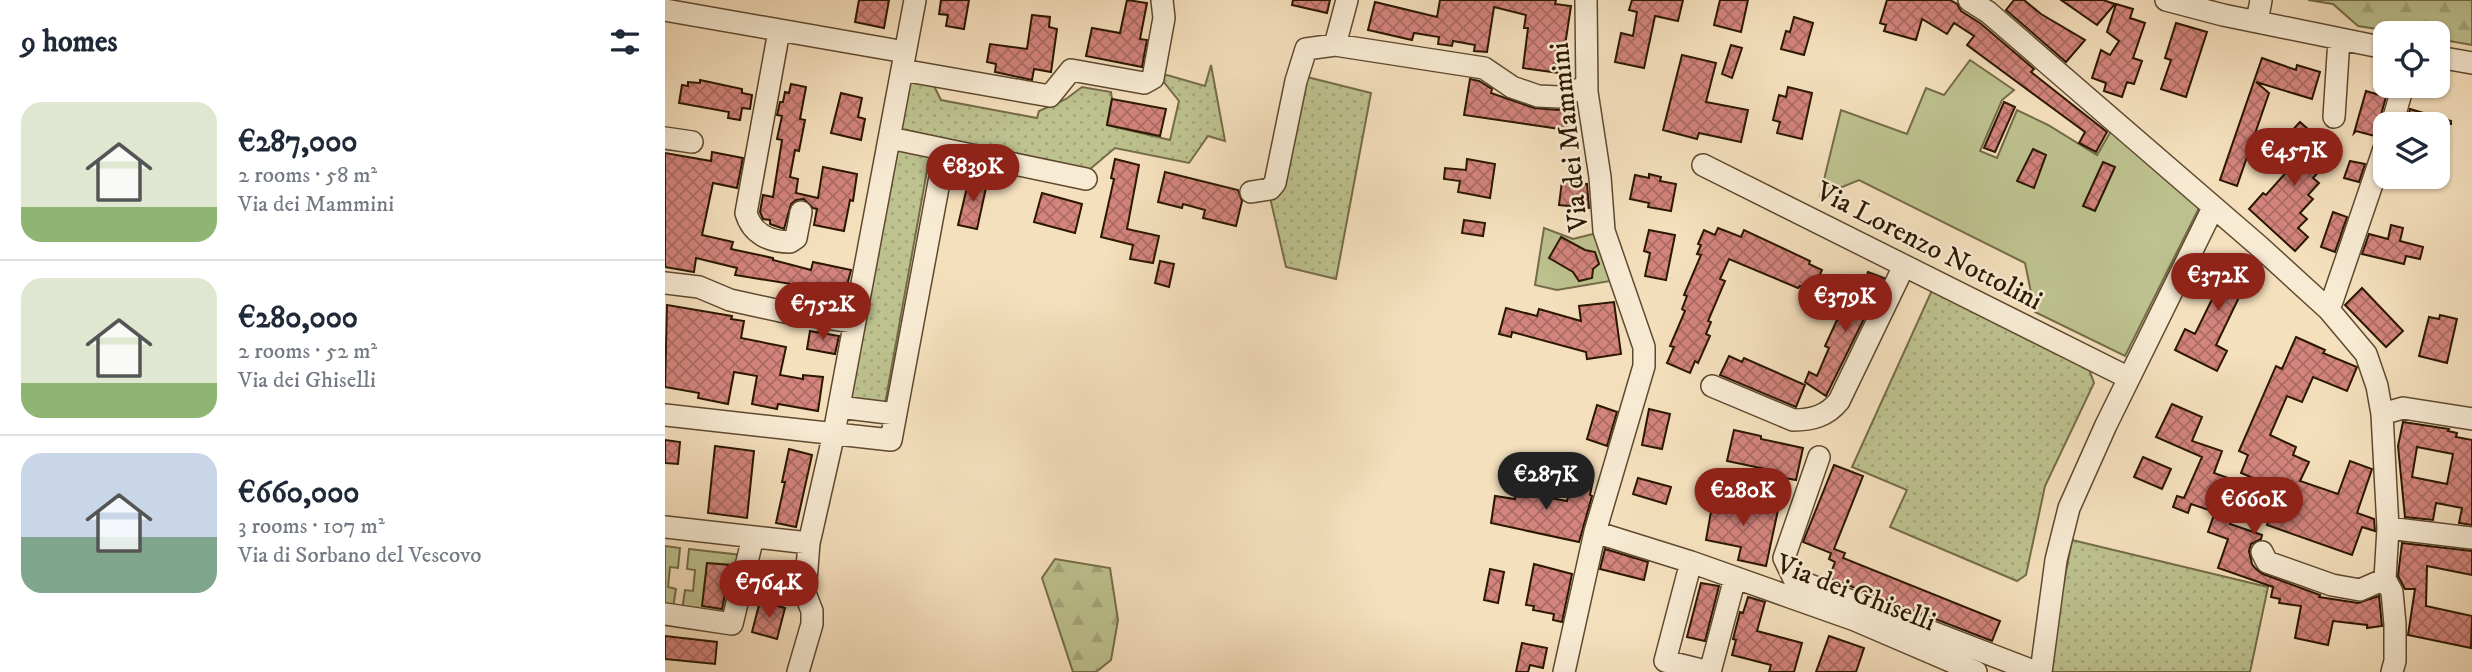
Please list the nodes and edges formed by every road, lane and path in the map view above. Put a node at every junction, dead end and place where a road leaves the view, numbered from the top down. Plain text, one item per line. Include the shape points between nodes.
1 (915, 0) edge
2 (1162, 0) edge
3 (1347, 0) edge
4 (1585, 0) edge
5 (1969, 0) edge
6 (2166, 0) edge
7 (2261, 0) edge
8 (1992, 6) edge
9 (665, 10) edge
10 (2257, 22) junction
11 (779, 30) junction
12 (2339, 39) junction
13 (1335, 45) junction
14 (2373, 46) edge
15 (2450, 59) edge
16 (904, 61) junction
17 (2472, 63) edge
18 (1587, 86) junction
19 (2334, 117) dead end
20 (665, 138) edge
21 (890, 138) junction
22 (692, 142) dead end
23 (945, 150) junction
24 (1703, 165) dead end
25 (1086, 180) dead end
26 (2373, 181) edge
27 (1251, 192) dead end
28 (2213, 208) junction
29 (801, 212) dead end
30 (1904, 266) junction
31 (665, 283) edge
32 (2329, 310) junction
33 (854, 322) junction
34 (2129, 378) junction
35 (1712, 386) dead end
36 (839, 407) junction
37 (896, 414) junction
38 (2382, 414) junction
39 (665, 415) edge
40 (2472, 419) edge
41 (834, 433) junction
42 (1819, 457) dead end
43 (665, 527) edge
44 (2388, 528) junction
45 (1595, 532) junction
46 (753, 537) junction
47 (2472, 538) edge
48 (809, 543) junction
49 (2262, 552) dead end
50 (1691, 562) junction
51 (1735, 578) junction
52 (2385, 579) junction
53 (665, 614) edge
54 (2398, 668) edge
55 (798, 672) edge
56 (1563, 672) edge
57 (1710, 672) edge
58 (1976, 672) edge
59 (2038, 672) edge

1 - 16 street
2 - 16 street via 1164,18 1153,78 1145,83 1071,70 1050,96
3 - 13 street
4 - 18 street, Via dei Mammini
5 - 8 street
6 - 10 street
7 - 10 street
8 - 28 street
9 - 11 street
10 - 12 street
11 - 16 street
11 - 29 street via 746,213 757,232 768,239 790,242 796,237
12 - 14 street
12 - 19 street
13 - 18 street via 1484,68 1512,88 1538,96 1559,97
13 - 27 street via 1306,49 1275,183 1270,190
15 - 17 street
16 - 21 street
18 - 45 street, Via dei Mammini via 1604,231 1644,347 1639,387
20 - 22 street
21 - 23 street
21 - 33 street
23 - 25 street
23 - 37 street
24 - 30 street, Via Lorenzo Nottolini
26 - 32 street
28 - 32 street
28 - 34 street
30 - 34 street, Via Lorenzo Nottolini
30 - 35 street via 1831,411 1793,420
31 - 33 street via 699,287 730,300 785,312
32 - 38 street via 2366,354
33 - 36 street
34 - 59 street via 2069,508
36 - 37 street
36 - 41 street
37 - 41 street via 891,440
38 - 40 street via 2403,408
38 - 44 street
39 - 41 street
41 - 48 street
42 - 59 street via 1784,558 1794,579
43 - 46 street
44 - 47 street
44 - 52 street
45 - 50 street, Via dei Ghiselli
45 - 56 street, Via dei Mammini
46 - 48 street
46 - 53 street via 732,624
48 - 55 street via 805,593 812,624
49 - 52 street via 2267,562 2332,585 2360,590
50 - 51 street, Via dei Ghiselli
50 - 57 street via 1665,661
51 - 57 street
51 - 58 street, Via dei Ghiselli via 1855,620
52 - 54 street via 2392,592

